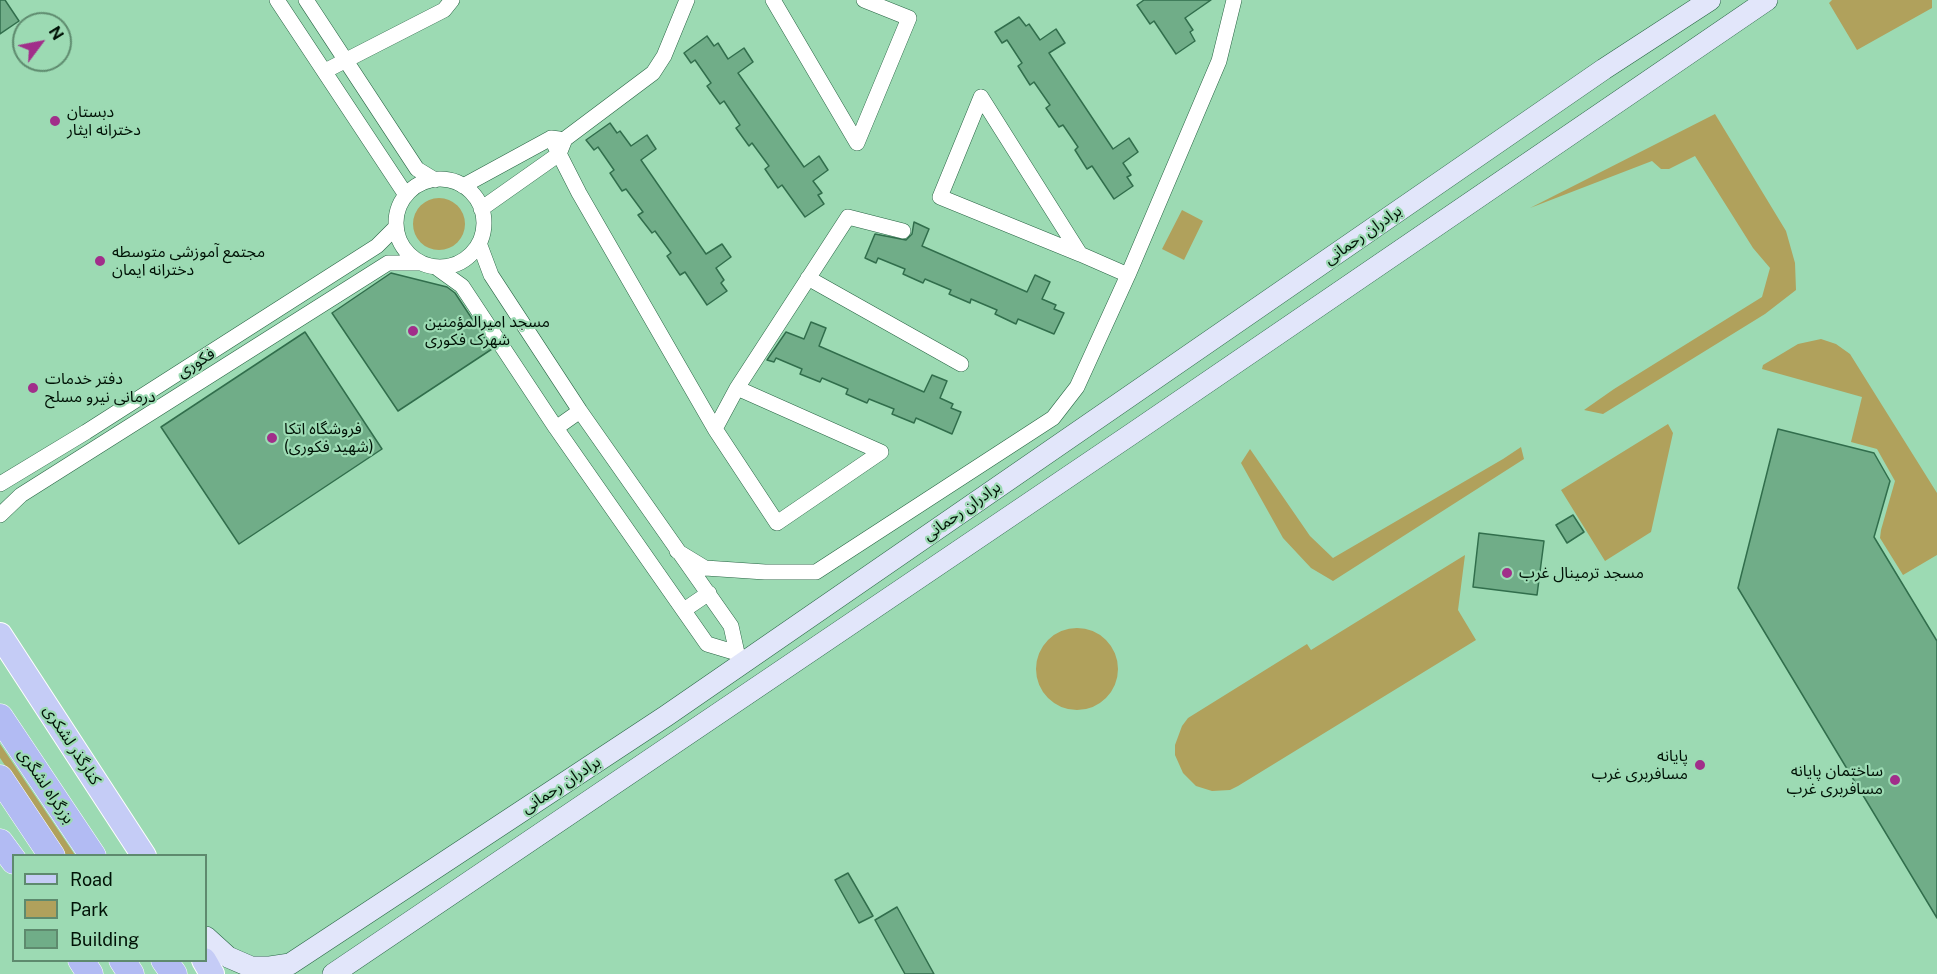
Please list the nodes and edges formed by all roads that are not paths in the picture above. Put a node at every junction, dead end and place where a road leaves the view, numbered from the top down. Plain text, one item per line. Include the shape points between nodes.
1 (277, 0) edge
2 (306, 0) edge
3 (452, 0) edge
4 (687, 0) edge
5 (773, 0) edge
6 (864, 0) edge
7 (1234, 0) edge
8 (1710, 0) edge
9 (1767, 0) edge
10 (346, 59) junction
11 (325, 71) junction
12 (559, 144) junction
13 (435, 180) junction
14 (463, 186) junction
15 (406, 195) junction
16 (481, 209) junction
17 (396, 227) junction
18 (903, 231) dead end
19 (479, 243) junction
20 (1080, 254) junction
21 (420, 263) junction
22 (437, 268) junction
23 (1128, 275) junction
24 (808, 278) junction
25 (961, 364) dead end
26 (736, 388) junction
27 (580, 411) junction
28 (556, 428) junction
29 (715, 429) junction
30 (0, 484) edge
31 (0, 515) edge
32 (677, 551) junction
33 (709, 593) junction
34 (684, 610) junction
35 (0, 635) edge
36 (740, 658) junction
37 (0, 717) edge
38 (0, 778) edge
39 (0, 842) edge
40 (51, 854) edge
41 (92, 854) edge
42 (143, 854) edge
43 (12, 858) edge
44 (207, 938) edge
45 (284, 969) edge
46 (333, 974) edge

1 - 11 street
2 - 10 street
3 - 10 street via 444,10
4 - 12 street via 653,73
5 - 6 street via 857,143 909,18
7 - 23 street via 1219,61
8 - 36 main road, برادران رحمانی
9 - 46 main road, برادران رحمانی
10 - 11 street
10 - 13 street via 417,169
11 - 15 street
12 - 14 street
12 - 16 street
12 - 29 street via 579,193
13 - 14 street
13 - 15 street via 414,187
14 - 16 street
15 - 17 street via 396,216
16 - 19 street via 484,220
17 - 21 street via 403,248
17 - 30 street, فکوری via 377,246
18 - 24 street via 848,217
19 - 22 street via 465,260
19 - 27 street via 491,275
20 - 20 street via 940,197 981,97 1043,195
20 - 23 street
21 - 22 street
21 - 31 street, فکوری via 388,263 21,495
22 - 28 street via 462,286
23 - 32 street via 1077,387 1053,418 816,572 705,568
24 - 25 street
24 - 26 street
26 - 29 street
26 - 29 street via 881,452 777,523
27 - 28 street
27 - 32 street
28 - 34 street
32 - 33 street
33 - 34 street
33 - 36 street via 731,626
34 - 36 street via 707,644
35 - 42 main road, کنارگذر لشکری
36 - 45 main road, برادران رحمانی via 666,716
37 - 41 highway, بزرگراه لشگری
38 - 40 highway, بزرگراه لشگری
39 - 43 highway
44 - 45 main road, برادران رحمانی via 228,957 251,967

